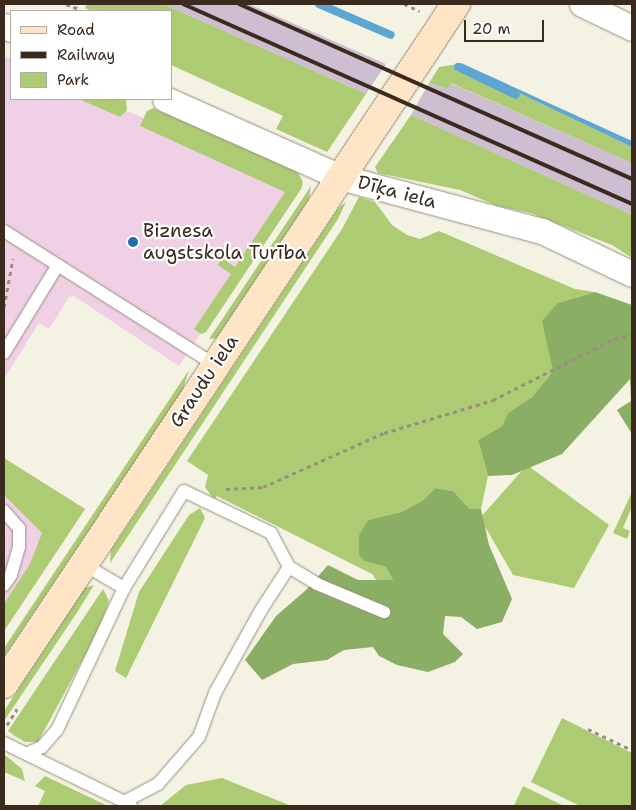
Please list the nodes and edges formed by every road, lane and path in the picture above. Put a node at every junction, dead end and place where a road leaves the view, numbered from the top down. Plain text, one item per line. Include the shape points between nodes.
1 (66, 4) edge
2 (81, 4) edge
3 (404, 4) edge
4 (456, 4) edge
5 (582, 4) edge
6 (78, 10) edge
7 (421, 11) dead end
8 (632, 28) edge
9 (167, 100) edge
10 (340, 177) junction
11 (4, 231) edge
12 (17, 239) junction
13 (58, 265) junction
14 (632, 274) edge
15 (4, 307) edge
16 (632, 334) edge
17 (4, 353) edge
18 (215, 365) junction
19 (184, 491) junction
20 (4, 511) edge
21 (83, 564) junction
22 (289, 567) junction
23 (4, 585) edge
24 (124, 588) junction
25 (384, 612) dead end
26 (4, 684) edge
27 (588, 730) dead end
28 (4, 743) edge
29 (632, 750) edge
30 (28, 753) junction
31 (129, 804) edge

1 - 6 path
2 - 6 path
3 - 7 path
4 - 10 main road, Graudu iela
5 - 8 street
9 - 10 street, Dīķa iela
10 - 14 street, Dīķa iela via 542,231
10 - 18 main road, Graudu iela
11 - 12 lane
12 - 13 lane
12 - 15 path
13 - 17 lane
13 - 18 lane
16 - 19 path via 614,339 493,400 384,433 263,487 237,487 209,496
18 - 21 main road, Graudu iela
19 - 22 lane via 271,533
19 - 24 lane
20 - 23 lane via 19,528 19,547 11,575
21 - 24 lane
21 - 26 main road, Graudu iela
22 - 25 lane via 317,584
22 - 31 lane via 260,610 215,693 199,737 158,784
24 - 30 lane via 57,730 42,748
27 - 29 path
28 - 30 lane
30 - 31 lane

